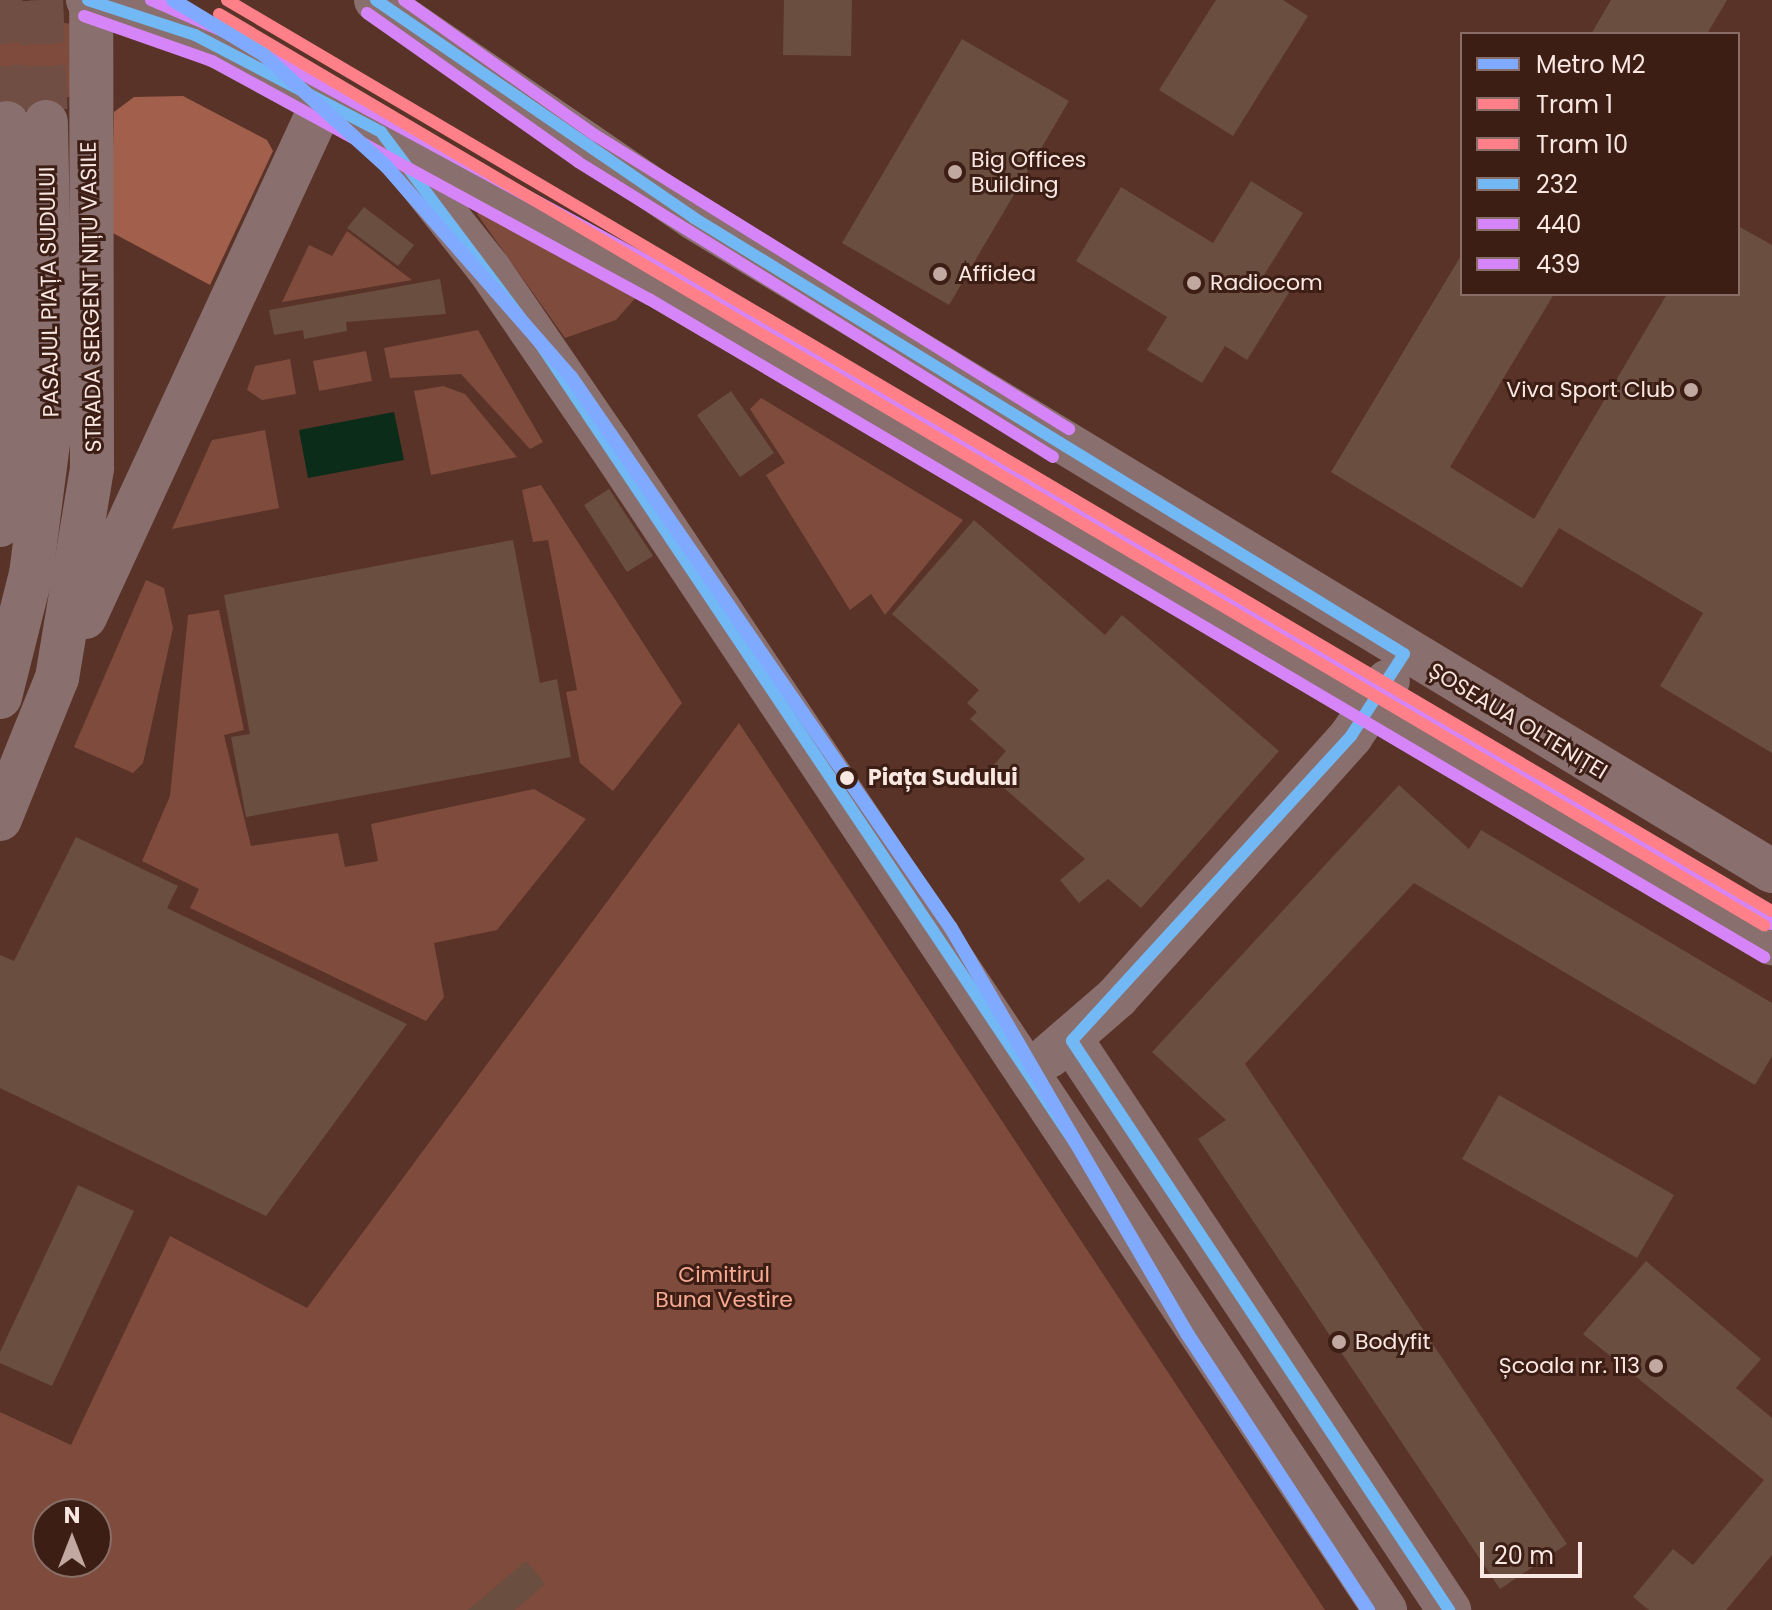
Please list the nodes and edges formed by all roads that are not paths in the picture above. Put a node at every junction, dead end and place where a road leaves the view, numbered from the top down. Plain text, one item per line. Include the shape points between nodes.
1 (90, 0) edge
2 (376, 0) edge
3 (323, 102) junction
4 (381, 132) junction
5 (0, 525) edge
6 (1404, 654) junction
7 (57, 678) junction
8 (0, 697) edge
9 (1372, 707) junction
10 (0, 819) edge
11 (1772, 871) edge
12 (1772, 943) edge
13 (1072, 1041) junction
14 (1027, 1071) junction
15 (1385, 1610) edge
16 (1449, 1610) edge

1 - 3 main road via 180,29
1 - 7 main road, STRADA SERGENT NIȚU VASILE via 94,432
2 - 6 main road, ȘOSEAUA OLTENIȚEI via 694,218
3 - 4 main road
3 - 7 main road
4 - 9 main road via 670,293
4 - 14 main road via 541,345
5 - 8 main road, PASAJUL PIAȚA SUDULUI via 15,355 26,122 52,413 31,574
6 - 9 main road
6 - 11 main road, ȘOSEAUA OLTENIȚEI
7 - 10 main road, STRADA SERGENT NIȚU VASILE
9 - 12 main road
9 - 13 main road
13 - 14 main road
13 - 16 main road
14 - 15 main road

